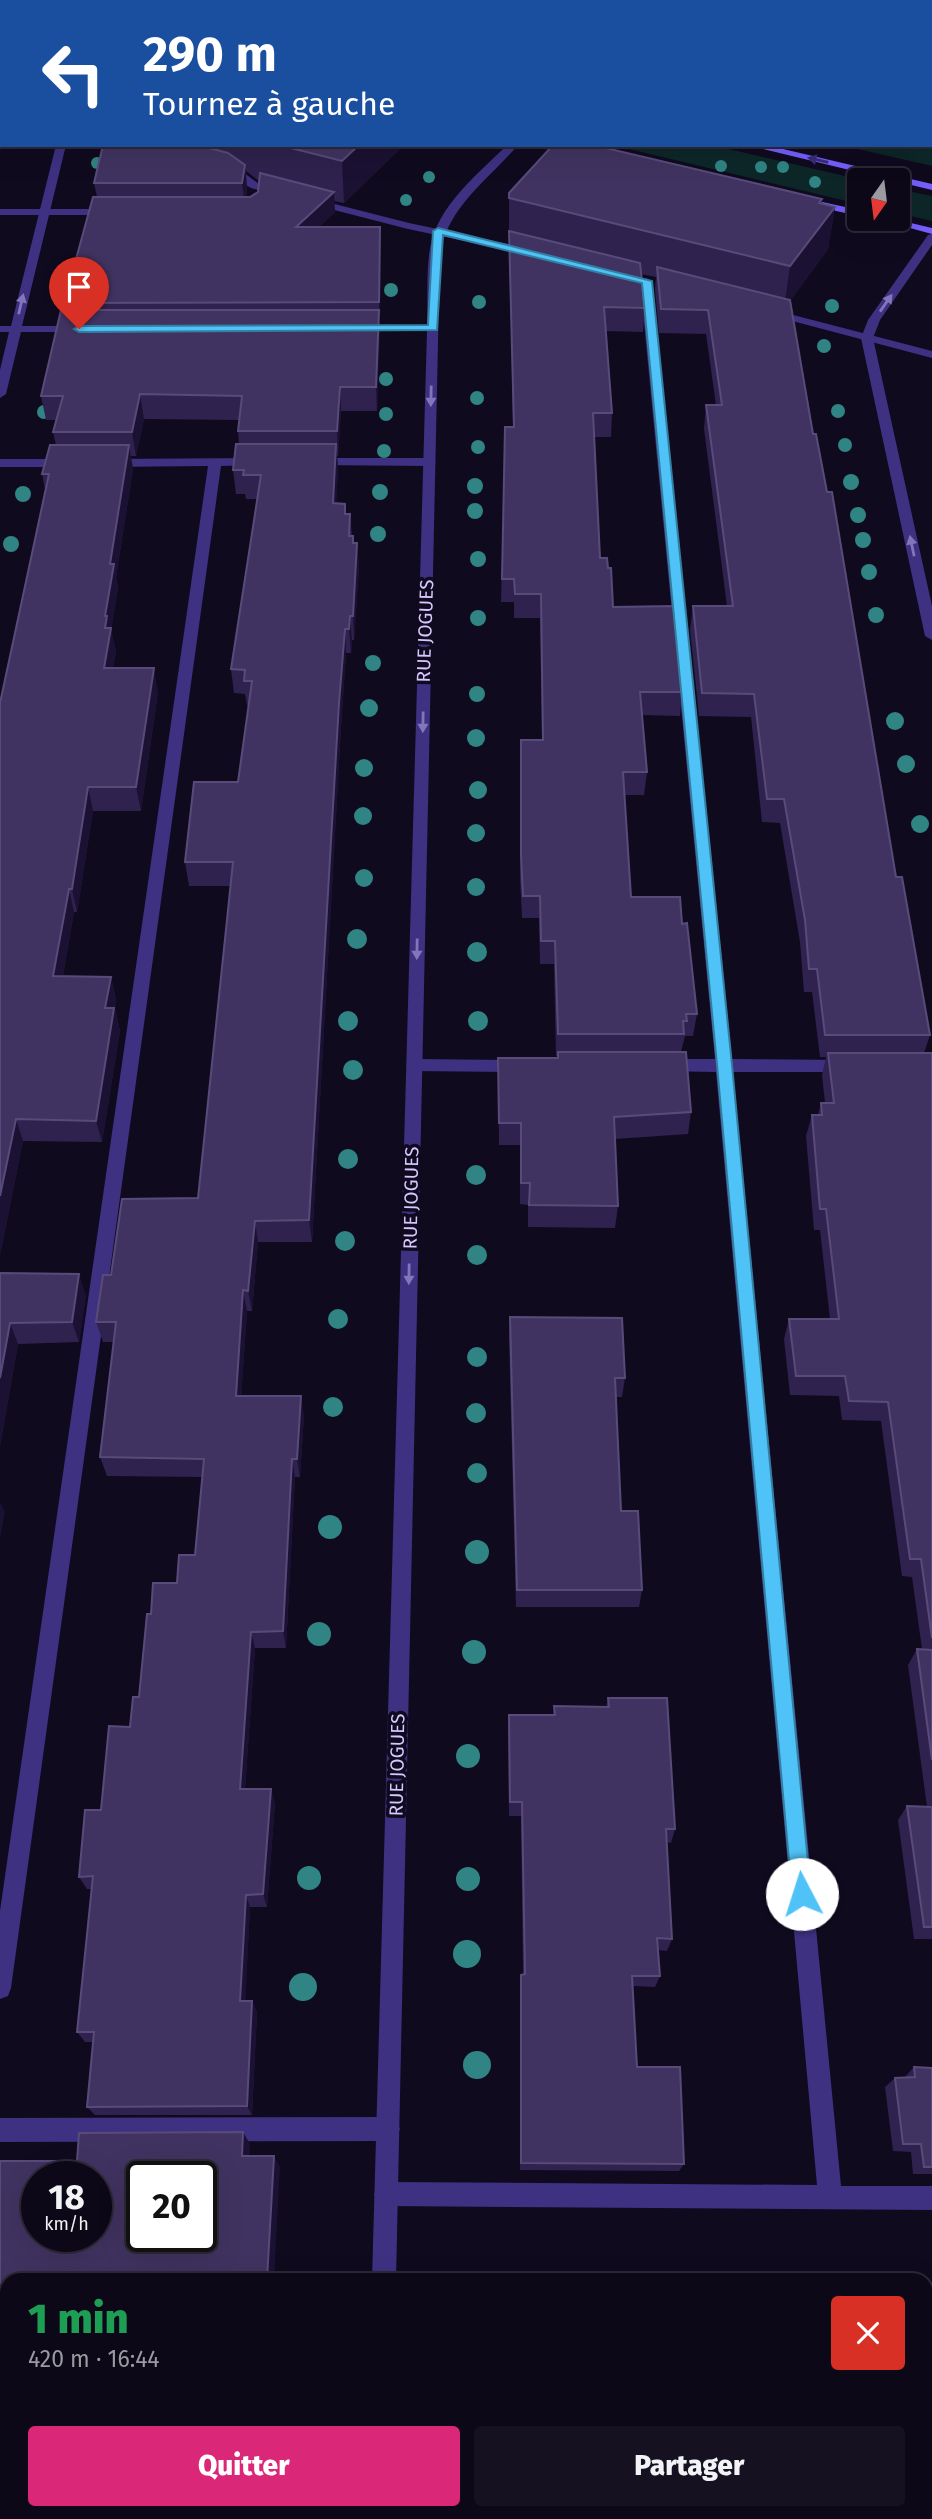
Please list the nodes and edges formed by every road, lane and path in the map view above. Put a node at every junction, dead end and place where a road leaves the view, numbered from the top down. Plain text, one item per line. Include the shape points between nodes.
1 (60, 147) edge
2 (511, 147) edge
3 (761, 147) edge
4 (211, 166) edge
5 (255, 186) junction
6 (932, 187) edge
7 (254, 199) edge
8 (807, 201) edge
9 (847, 211) edge
10 (0, 212) edge
11 (44, 212) junction
12 (120, 212) edge
13 (910, 226) edge
14 (438, 231) junction
15 (932, 231) edge
16 (932, 237) edge
17 (538, 254) edge
18 (646, 281) dead end
19 (755, 308) edge
20 (340, 328) edge
21 (433, 328) junction
22 (0, 329) edge
23 (16, 329) junction
24 (93, 329) edge
25 (867, 338) junction
26 (932, 355) edge
27 (0, 394) edge
28 (271, 462) edge
29 (299, 462) edge
30 (430, 462) junction
31 (0, 463) edge
32 (215, 463) junction
33 (932, 636) edge
34 (414, 1065) junction
35 (644, 1065) edge
36 (724, 1065) junction
37 (538, 1066) edge
38 (863, 1066) edge
39 (0, 1988) edge
40 (388, 2129) junction
41 (0, 2130) edge
42 (386, 2194) junction
43 (830, 2198) junction
44 (932, 2199) edge
45 (384, 2273) edge

1 - 11 street
2 - 14 street via 448,213
6 -> 3 main road
4 - 5 street via 236,172
5 - 7 street
5 - 14 street
8 - 9 main road
10 - 11 street
11 - 12 street
23 -> 11 street
13 - 15 main road
14 - 17 street
14 - 21 street, RUE JOGUES
25 -> 16 street via 874,320
18 - 36 street
19 - 25 street
20 - 21 street
21 -> 30 street, RUE JOGUES
22 - 23 street
23 - 24 street
23 - 27 street
25 - 26 street
33 -> 25 street
28 - 32 street
29 - 30 street
30 -> 34 street, RUE JOGUES
31 - 32 street
32 - 39 street
34 - 37 street
34 -> 40 street, RUE JOGUES
35 - 36 street
36 - 38 street
36 - 43 street
40 - 41 street
40 - 42 street, RUE JOGUES
42 - 43 street
42 - 45 street, RUE JOGUES
43 - 44 street

